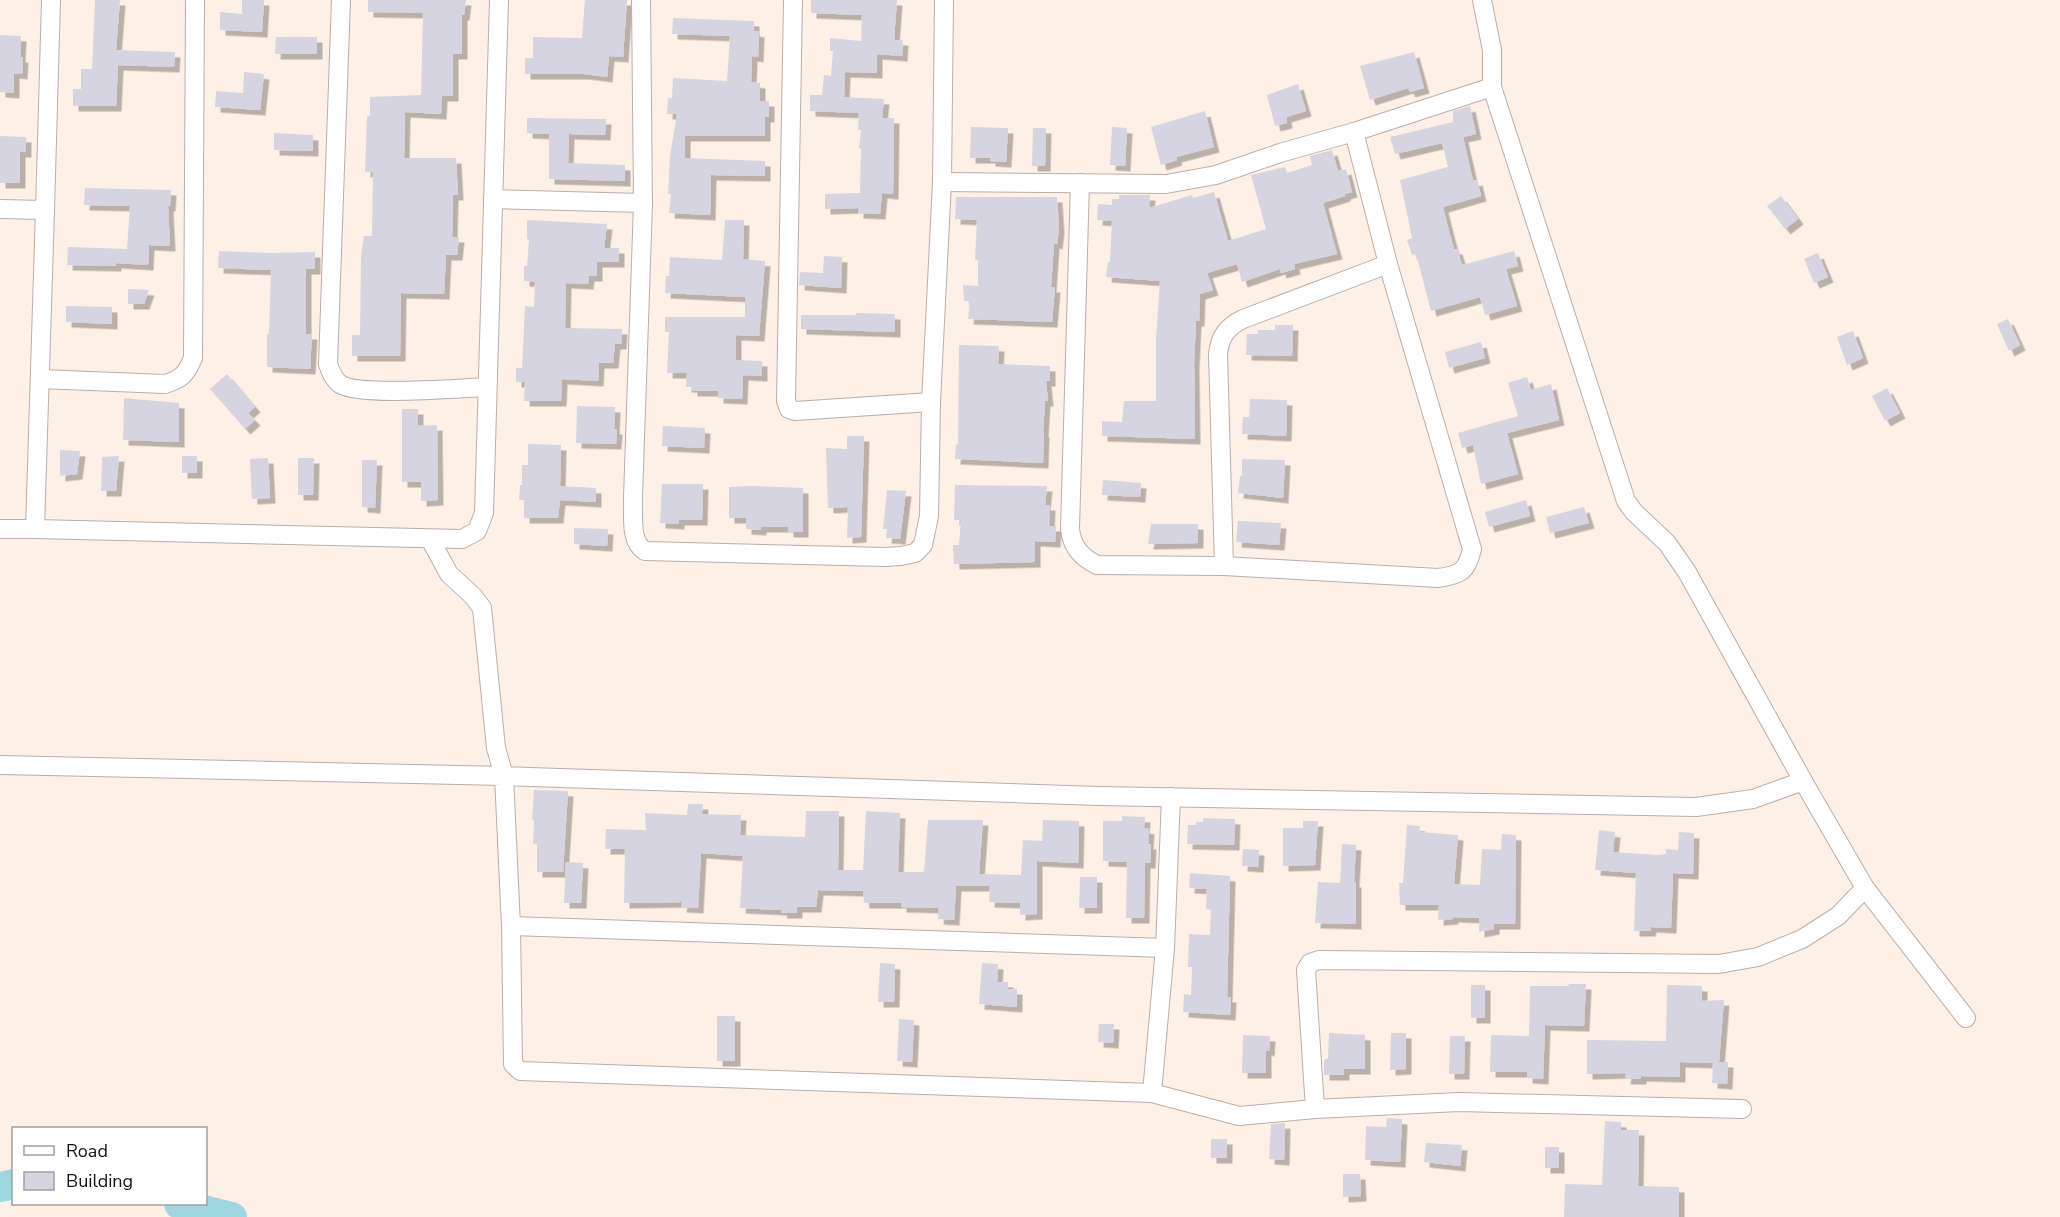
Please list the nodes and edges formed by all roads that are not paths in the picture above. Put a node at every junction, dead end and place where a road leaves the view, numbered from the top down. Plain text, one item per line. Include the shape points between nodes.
1 (51, 0) edge
2 (195, 0) edge
3 (341, 0) edge
4 (499, 0) edge
5 (641, 0) edge
6 (793, 0) edge
7 (944, 0) edge
8 (1482, 0) edge
9 (1492, 87) junction
10 (1354, 132) junction
11 (942, 182) junction
12 (1080, 183) junction
13 (493, 199) junction
14 (643, 203) junction
15 (0, 208) edge
16 (45, 210) junction
17 (1389, 264) junction
18 (40, 379) junction
19 (487, 387) junction
20 (931, 402) junction
21 (0, 529) edge
22 (35, 529) junction
23 (430, 539) junction
24 (1224, 566) junction
25 (0, 765) edge
26 (504, 776) junction
27 (1803, 781) junction
28 (1171, 797) junction
29 (1865, 888) junction
30 (511, 926) junction
31 (1165, 948) junction
32 (1966, 1017) dead end
33 (1152, 1093) junction
34 (1315, 1109) junction
35 (1742, 1109) dead end

1 - 16 street
2 - 18 street via 193,358 180,380 165,384
3 - 19 street via 328,364 340,384 352,388
4 - 13 street
5 - 14 street
6 - 20 street via 786,401 789,409 795,411
7 - 11 street
8 - 9 street via 1492,50
9 - 10 street
9 - 27 street via 1626,501 1667,543 1687,572
10 - 12 street via 1216,175 1166,184
10 - 17 street
11 - 12 street
11 - 20 street
12 - 24 street via 1071,540 1086,560 1097,565
13 - 14 street
13 - 19 street
14 - 20 street via 633,498 635,537 645,551 885,556 915,553 923,545 929,516
15 - 16 street
16 - 18 street
17 - 24 street via 1243,319 1227,330 1220,341
17 - 24 street via 1472,549 1469,561 1454,576 1438,578
18 - 22 street
19 - 23 street via 481,522 477,531 462,539
21 - 22 street
22 - 23 street
23 - 26 street via 449,574 482,608 496,748
25 - 26 street
26 - 28 street
26 - 30 street
27 - 28 street via 1753,799 1696,807
27 - 29 street
28 - 31 street
29 - 32 street
29 - 34 street via 1838,916 1802,939 1758,957 1719,964 1319,960 1310,963 1306,970
30 - 31 street
30 - 33 street via 513,1064 520,1071
31 - 33 street
33 - 34 street via 1239,1116
34 - 35 street via 1459,1102

